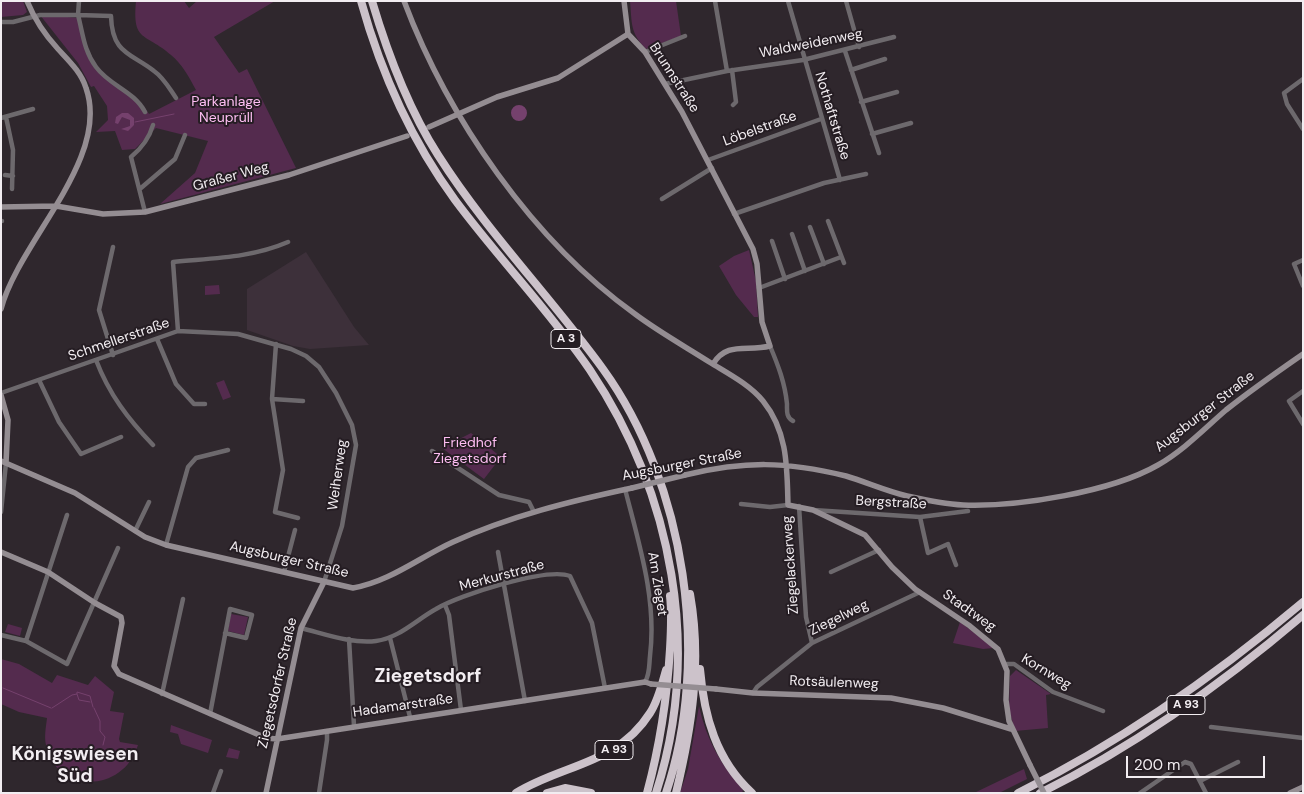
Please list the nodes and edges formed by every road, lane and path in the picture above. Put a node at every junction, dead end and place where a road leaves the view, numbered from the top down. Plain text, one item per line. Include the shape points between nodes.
1 (26, 1) edge
2 (79, 1) edge
3 (361, 1) edge
4 (372, 1) edge
5 (404, 1) edge
6 (624, 1) edge
7 (715, 1) edge
8 (788, 1) edge
9 (846, 1) edge
10 (78, 15) junction
11 (34, 16) junction
12 (1, 22) edge
13 (628, 34) junction
14 (685, 36) dead end
15 (894, 37) dead end
16 (859, 47) junction
17 (845, 51) junction
18 (645, 52) junction
19 (803, 60) junction
20 (885, 60) dead end
21 (729, 70) junction
22 (851, 70) junction
23 (1303, 79) edge
24 (665, 84) junction
25 (897, 92) dead end
26 (176, 98) dead end
27 (862, 102) junction
28 (733, 105) dead end
29 (33, 109) dead end
30 (145, 112) dead end
31 (460, 114) junction
32 (3, 117) edge
33 (821, 119) junction
34 (911, 123) dead end
35 (153, 125) dead end
36 (429, 127) dead end
37 (1303, 129) edge
38 (872, 134) junction
39 (185, 135) dead end
40 (408, 136) dead end
41 (880, 153) dead end
42 (708, 160) junction
43 (712, 168) junction
44 (866, 174) dead end
45 (5, 176) dead end
46 (13, 176) junction
47 (840, 180) junction
48 (141, 188) junction
49 (12, 190) dead end
50 (662, 200) dead end
51 (56, 206) junction
52 (1, 207) edge
53 (145, 212) junction
54 (734, 214) junction
55 (828, 221) dead end
56 (810, 227) dead end
57 (792, 234) dead end
58 (288, 242) dead end
59 (772, 242) dead end
60 (113, 247) dead end
61 (841, 257) junction
62 (1303, 260) edge
63 (844, 263) dead end
64 (824, 264) junction
65 (805, 271) junction
66 (785, 279) junction
67 (1303, 286) edge
68 (760, 288) junction
69 (1, 309) edge
70 (178, 331) junction
71 (157, 339) junction
72 (276, 344) junction
73 (770, 346) junction
74 (1303, 354) edge
75 (113, 355) junction
76 (96, 360) junction
77 (713, 364) junction
78 (39, 380) junction
79 (1303, 391) edge
80 (1, 394) edge
81 (272, 398) junction
82 (302, 401) dead end
83 (205, 404) dead end
84 (793, 421) dead end
85 (1303, 424) edge
86 (120, 437) dead end
87 (153, 445) dead end
88 (228, 450) dead end
89 (432, 451) dead end
90 (4, 462) edge
91 (787, 465) junction
92 (625, 489) junction
93 (2, 494) edge
94 (149, 502) dead end
95 (741, 504) dead end
96 (788, 505) junction
97 (799, 506) junction
98 (813, 510) junction
99 (968, 511) dead end
100 (1, 512) edge
101 (534, 512) junction
102 (67, 515) dead end
103 (920, 517) junction
104 (298, 518) dead end
105 (295, 530) dead end
106 (135, 531) junction
107 (166, 545) junction
108 (118, 548) dead end
109 (879, 550) junction
110 (1, 552) edge
111 (498, 552) dead end
112 (671, 566) junction
113 (956, 566) dead end
114 (48, 572) junction
115 (284, 572) junction
116 (831, 572) dead end
117 (682, 575) junction
118 (324, 582) junction
119 (504, 584) junction
120 (920, 592) junction
121 (183, 599) dead end
122 (1303, 602) edge
123 (95, 603) junction
124 (445, 604) junction
125 (1303, 615) edge
126 (301, 628) junction
127 (225, 633) junction
128 (1, 635) edge
129 (695, 635) junction
130 (390, 638) junction
131 (349, 639) junction
132 (26, 641) junction
133 (812, 643) junction
134 (669, 661) junction
135 (1005, 664) junction
136 (648, 683) junction
137 (605, 688) junction
138 (753, 693) junction
139 (162, 694) junction
140 (525, 701) junction
141 (461, 710) junction
142 (1103, 711) dead end
143 (210, 714) junction
144 (410, 718) junction
145 (354, 726) junction
146 (1211, 727) dead end
147 (1011, 729) junction
148 (327, 730) junction
149 (1303, 738) edge
150 (277, 739) junction
151 (1238, 762) dead end
152 (221, 771) dead end
153 (1200, 781) junction
154 (1303, 787) edge
155 (213, 793) edge
156 (266, 793) edge
157 (319, 793) edge
158 (516, 793) edge
159 (546, 793) edge
160 (591, 793) edge
161 (647, 793) edge
162 (656, 793) edge
163 (666, 793) edge
164 (676, 793) edge
165 (752, 793) edge
166 (1018, 793) edge
167 (1040, 793) edge
168 (1044, 793) edge
169 (1140, 793) edge
170 (1206, 793) edge
171 (1290, 793) edge

1 - 11 street
2 - 10 street
3 - 112 highway, A 3 via 386,77 429,160 467,215 590,370 615,414 644,474
4 - 117 highway, A 3 via 399,80 437,154 476,210 604,370 627,410 646,446 660,484
5 - 31 street, Ziegelackerweg
6 - 13 street
7 - 21 street
8 - 19 street, Nothaftstraße
9 - 16 street
10 - 11 street
10 - 26 street via 111,16 116,40 124,52 157,74
10 - 30 street via 85,46 96,67 134,97
11 - 12 street
11 - 51 street via 76,68 86,86 91,105 88,139
13 - 18 street, Brunnstraße
13 - 31 street via 558,78 497,97
14 - 18 street
15 - 16 street, Waldweidenweg
16 - 17 street, Waldweidenweg
17 - 19 street, Waldweidenweg
17 - 22 street
18 - 24 street, Brunnstraße
19 - 21 street, Waldweidenweg
19 - 33 street, Nothaftstraße
20 - 22 street
21 - 24 street, Waldweidenweg
21 - 28 street via 736,102
22 - 27 street
23 - 37 street via 1284,93
24 - 42 street, Brunnstraße
25 - 27 street
27 - 38 street
29 - 32 street
31 - 36 street
31 - 77 street, Ziegelackerweg via 496,171 567,255 634,313
32 - 46 street via 13,150
33 - 42 street, Löbelstraße
33 - 47 street, Nothaftstraße
34 - 38 street
35 - 48 street via 142,147 131,157
38 - 41 street
39 - 48 street via 175,159
40 - 53 street, Graßer Weg via 287,176
42 - 43 street, Brunnstraße
43 - 50 street
43 - 54 street, Brunnstraße
44 - 47 street, Nothaftstraße
45 - 46 street
46 - 49 street
47 - 54 street, Nothaftstraße
48 - 53 street
51 - 52 street, Graßer Weg
51 - 53 street, Graßer Weg via 103,214
51 - 69 street via 16,271
54 - 68 street, Brunnstraße via 753,249
55 - 61 street
56 - 64 street
57 - 65 street
58 - 70 street via 252,255 173,262
59 - 66 street
60 - 75 street via 99,310
61 - 63 street
61 - 64 street
62 - 67 street via 1294,264
64 - 65 street
65 - 66 street
66 - 68 street
68 - 73 street, Brunnstraße via 762,322
70 - 71 street, Schmellerstraße
70 - 72 street, Schmellerstraße via 238,334
71 - 75 street, Schmellerstraße
71 - 83 street via 182,393 194,404
72 - 81 street
72 - 118 street, Weiherweg via 306,356 319,367 342,404 355,434 356,445 342,526
73 - 77 street via 728,350
73 - 84 street, Brunnstraße via 784,386 787,415
74 - 91 street, Augsburger Straße via 1239,400 1175,454 1158,465 1115,483 1022,502 963,505 904,496 847,477
75 - 76 street, Schmellerstraße
76 - 78 street, Schmellerstraße
76 - 87 street via 116,402
77 - 91 street, Ziegelackerweg via 762,400 781,434
78 - 80 street, Schmellerstraße
78 - 86 street via 59,422 80,454
79 - 85 street via 1289,400
80 - 90 street via 8,420
81 - 82 street
81 - 104 street via 283,470 275,512
88 - 107 street via 196,458 188,467
89 - 101 street via 499,495 529,502
90 - 93 street
90 - 106 street, Augsburger Straße via 75,493
91 - 92 street, Augsburger Straße, bridge via 744,464
91 - 96 street, Ziegelackerweg
92 - 101 street, Augsburger Straße
92 - 136 street, Am Zieget via 652,614
93 - 100 street
94 - 106 street
95 - 96 street
96 - 97 street, Ziegelackerweg
97 - 98 street, Stadtweg
97 - 133 street, Ziegelackerweg via 806,617
98 - 103 street, Bergstraße
98 - 109 street, Stadtweg via 865,535
99 - 103 street, Bergstraße
101 - 118 street, Augsburger Straße via 453,542 369,584 353,588
102 - 114 street
103 - 113 street via 928,553 948,544
105 - 115 street
106 - 107 street, Augsburger Straße
107 - 115 street, Augsburger Straße
108 - 123 street
109 - 116 street
109 - 120 street, Stadtweg via 892,567
110 - 114 street
111 - 119 street
112 - 134 highway
112 - 162 highway, A 3 via 679,652 667,757
114 - 123 street
114 - 132 street
115 - 118 street, Augsburger Straße
117 - 129 highway, A 3 via 688,582
117 - 163 highway, A 3 via 687,684 680,736
118 - 126 street, Ziegetsdorfer Straße
119 - 124 street, Merkurstraße
119 - 137 street, Merkurstraße via 558,573 570,576 592,623
119 - 140 street
120 - 133 street, Ziegelweg
120 - 135 street, Stadtweg via 991,642
121 - 139 street
122 - 166 highway, A 93 via 1167,706 1097,750
123 - 132 street via 67,664
123 - 139 street via 121,617 115,670
124 - 130 street, Merkurstraße
124 - 141 street
125 - 167 highway, A 93 via 1156,726
126 - 131 street, Merkurstraße
126 - 150 street, Ziegetsdorfer Straße
127 - 127 street via 230,610 252,615 246,638
127 - 143 street
128 - 132 street
129 - 164 highway, A 3 via 693,710
129 - 165 highway, A 3 via 702,694 711,730 732,771
130 - 131 street, Merkurstraße via 375,641
130 - 144 street
131 - 145 street
133 - 138 street, Ziegelweg
134 - 158 highway, A 93 via 651,713 626,741 599,758 541,779
134 - 161 highway via 666,704
135 - 142 street, Kornweg via 1014,664 1052,692
135 - 147 street, Stadtweg
136 - 137 street, Hadamarstraße
136 - 138 street, Rotsäulenweg, bridge
137 - 140 street, Hadamarstraße
138 - 147 street, Rotsäulenweg via 891,698 943,708
139 - 143 street
140 - 141 street, Hadamarstraße
141 - 144 street, Hadamarstraße
143 - 150 street via 266,738
144 - 145 street, Hadamarstraße
145 - 148 street, Hadamarstraße
146 - 149 street
147 - 168 street, Stadtweg, bridge
148 - 150 street, Hadamarstraße
148 - 157 street
150 - 156 street, Ziegetsdorfer Straße
151 - 153 street
152 - 155 street
153 - 169 street via 1191,764 1184,762
153 - 170 street
154 - 171 street
159 - 160 highway via 565,788

